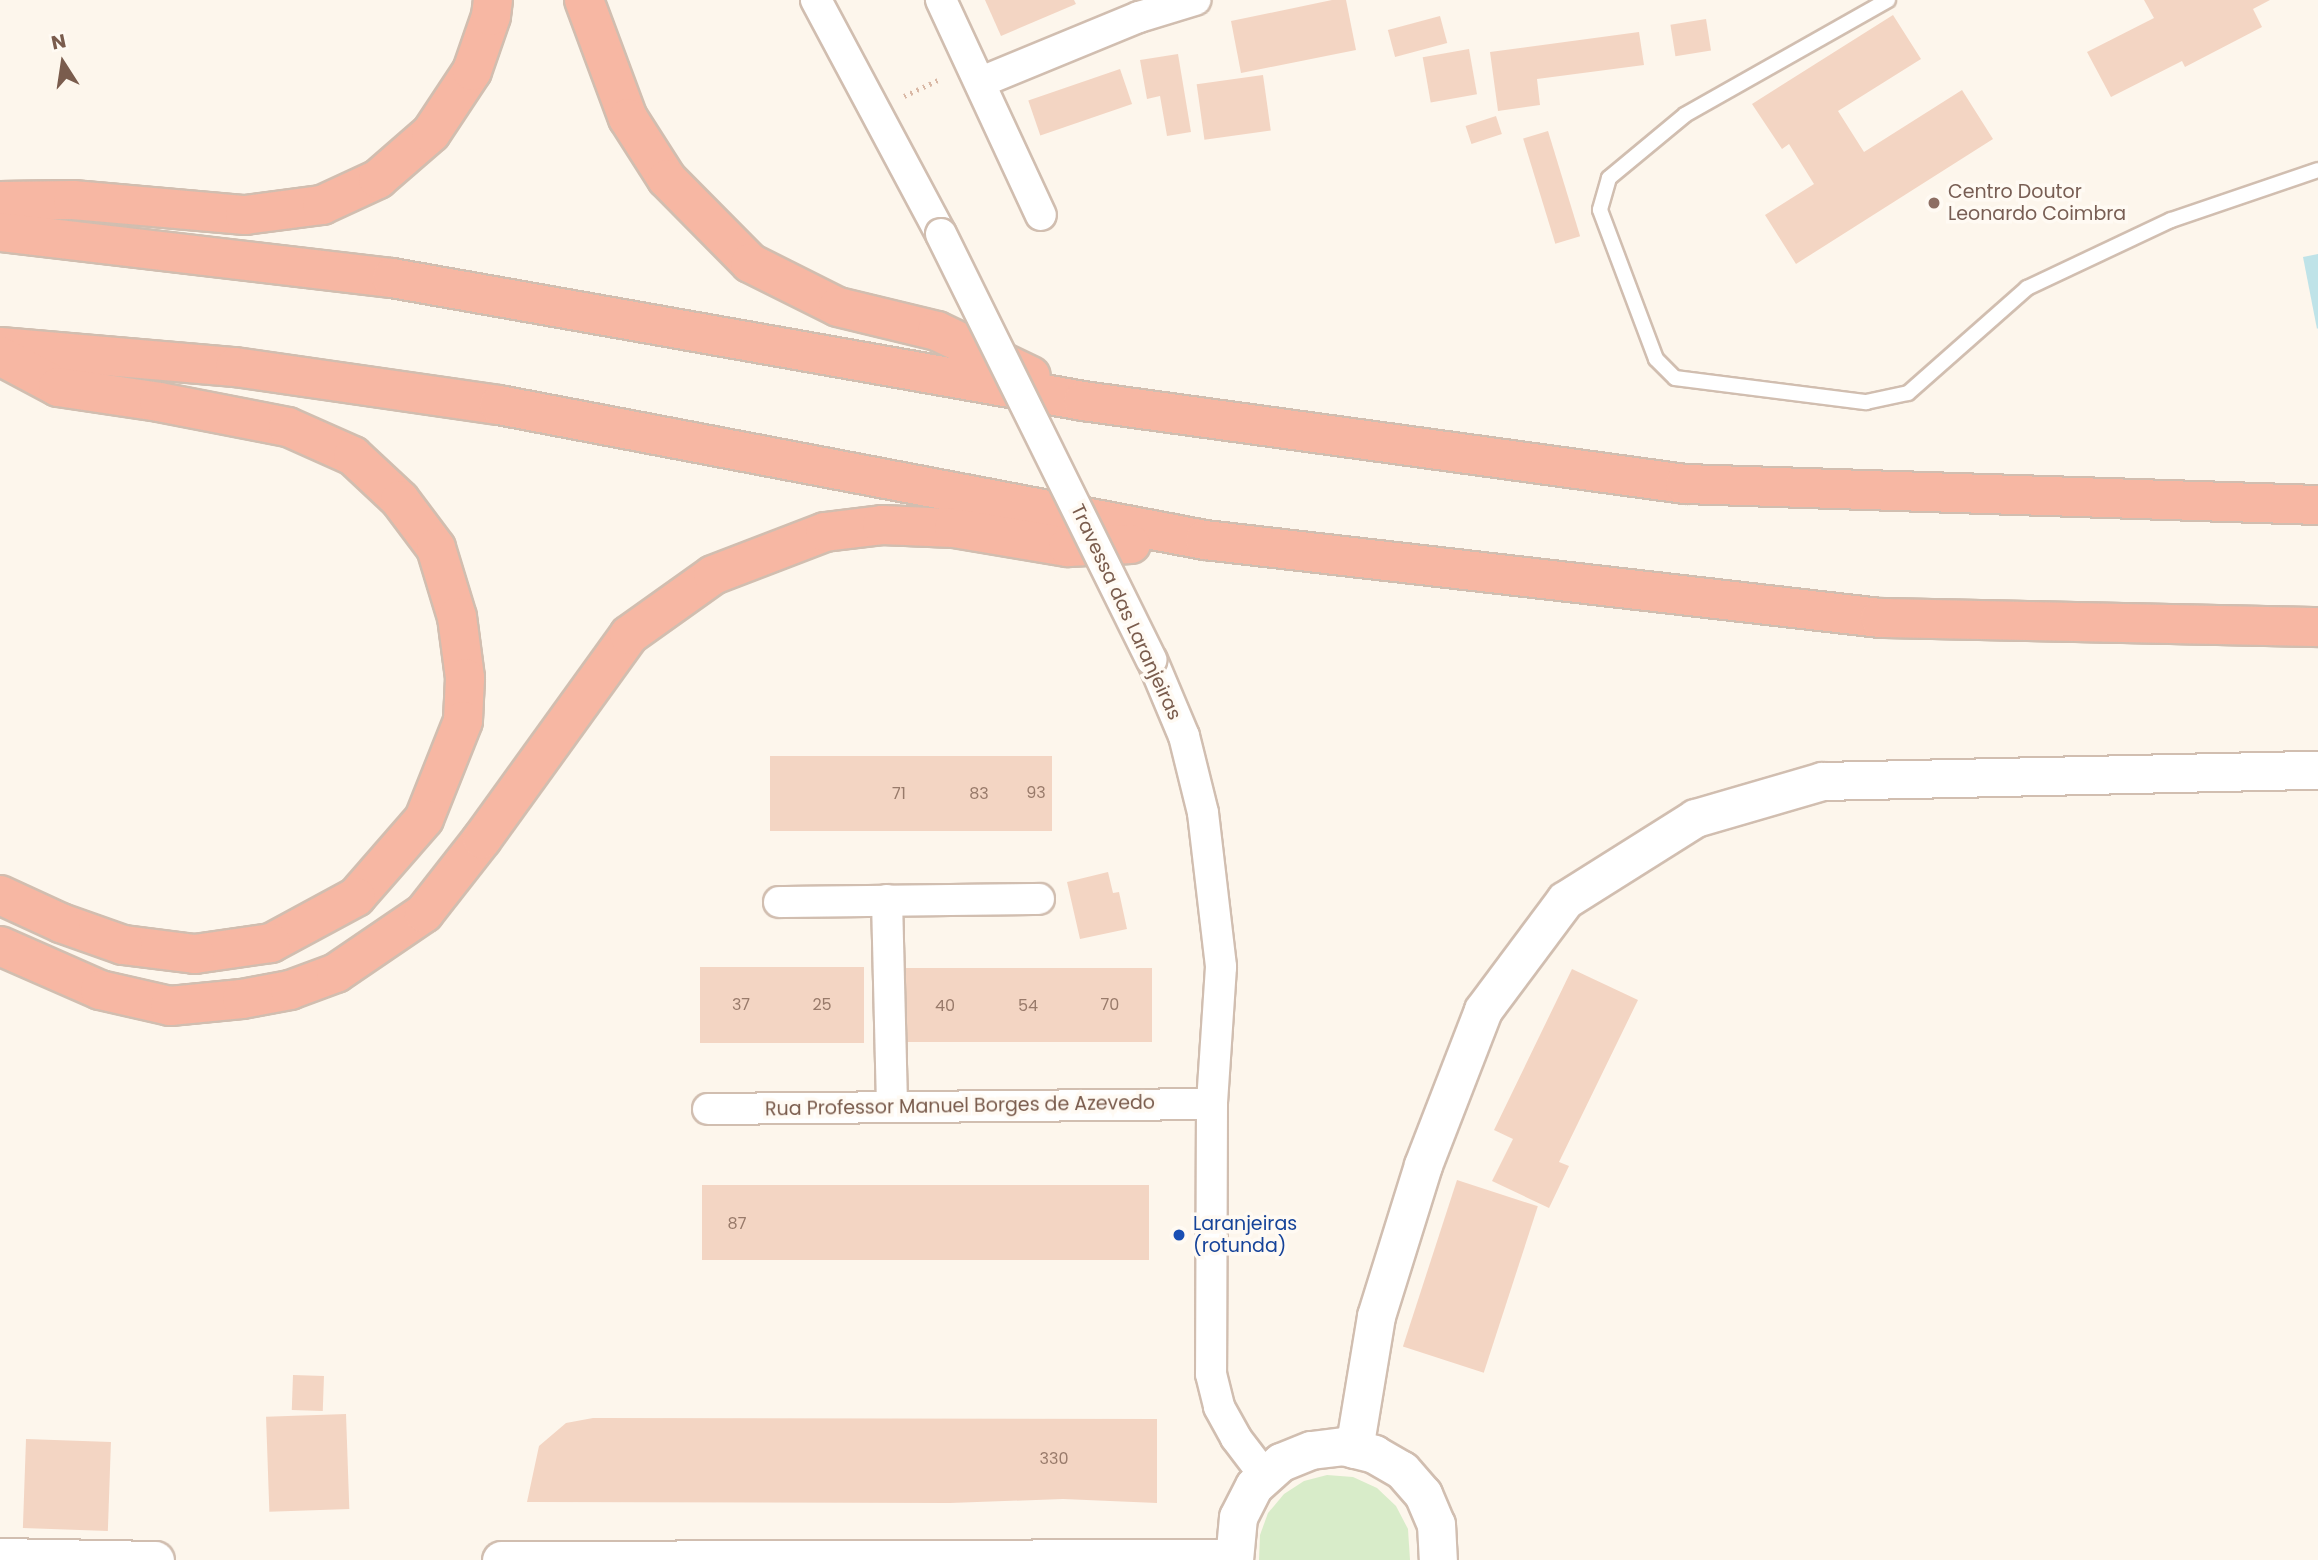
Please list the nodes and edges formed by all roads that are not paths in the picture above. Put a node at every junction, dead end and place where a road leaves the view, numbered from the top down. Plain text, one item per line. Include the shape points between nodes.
1 (493, 0) edge
2 (584, 0) edge
3 (816, 0) edge
4 (941, 0) edge
5 (1195, 0) edge
6 (1888, 0) edge
7 (977, 73) junction
8 (2318, 170) edge
9 (0, 201) edge
10 (1041, 215) dead end
11 (0, 232) edge
12 (0, 347) edge
13 (0, 356) edge
14 (1083, 401) junction
15 (2318, 505) edge
16 (1205, 540) junction
17 (2318, 627) edge
18 (2318, 770) edge
19 (0, 895) edge
20 (1039, 899) dead end
21 (887, 901) junction
22 (779, 902) dead end
23 (0, 946) edge
24 (1212, 1104) junction
25 (892, 1107) junction
26 (708, 1109) dead end
27 (1354, 1449) junction
28 (1265, 1476) junction
29 (0, 1556) edge
30 (669, 1559) edge
31 (1234, 1559) edge
32 (155, 1560) edge
33 (501, 1560) edge
34 (1438, 1560) edge

1 - 9 highway via 472,71 431,133 378,179 321,205 245,215 73,200
2 - 14 highway via 628,118 667,179 750,263 838,307 937,331
3 - 24 street, Travessa das Laranjeiras, bridge via 941,234 1152,660 1184,736 1203,813 1221,967
4 - 7 street
5 - 7 street
6 - 8 lane via 1685,115 1609,178 1600,210 1656,359 1675,377 1866,402 1908,393 2027,288 2171,220
7 - 10 street
11 - 14 highway via 392,278
12 - 16 highway via 235,367 499,405
13 - 19 highway via 58,387 288,427 353,456 400,499 436,548 457,617 465,678 463,721 424,819 356,897 271,943 195,954 123,944
14 - 15 highway via 1685,484
16 - 17 highway via 1880,618
16 - 23 highway via 1068,547 954,528 882,525 825,532 713,575 629,635 424,913 336,973 290,990 170,1006 100,990
18 - 27 street via 1822,781 1695,818 1565,900 1483,1010 1423,1165 1376,1315
20 - 21 street
21 - 22 street
21 - 25 street
24 - 25 street, Rua Professor Manuel Borges de Azevedo
24 - 28 street, Travessa das Laranjeiras via 1211,1374 1219,1407
25 - 26 street, Rua Professor Manuel Borges de Azevedo
27 - 28 street via 1311,1450 1280,1462
27 - 34 street via 1402,1470 1423,1494 1436,1524
28 - 31 street via 1254,1486 1238,1517
29 - 32 street
30 - 31 street
30 - 33 street

